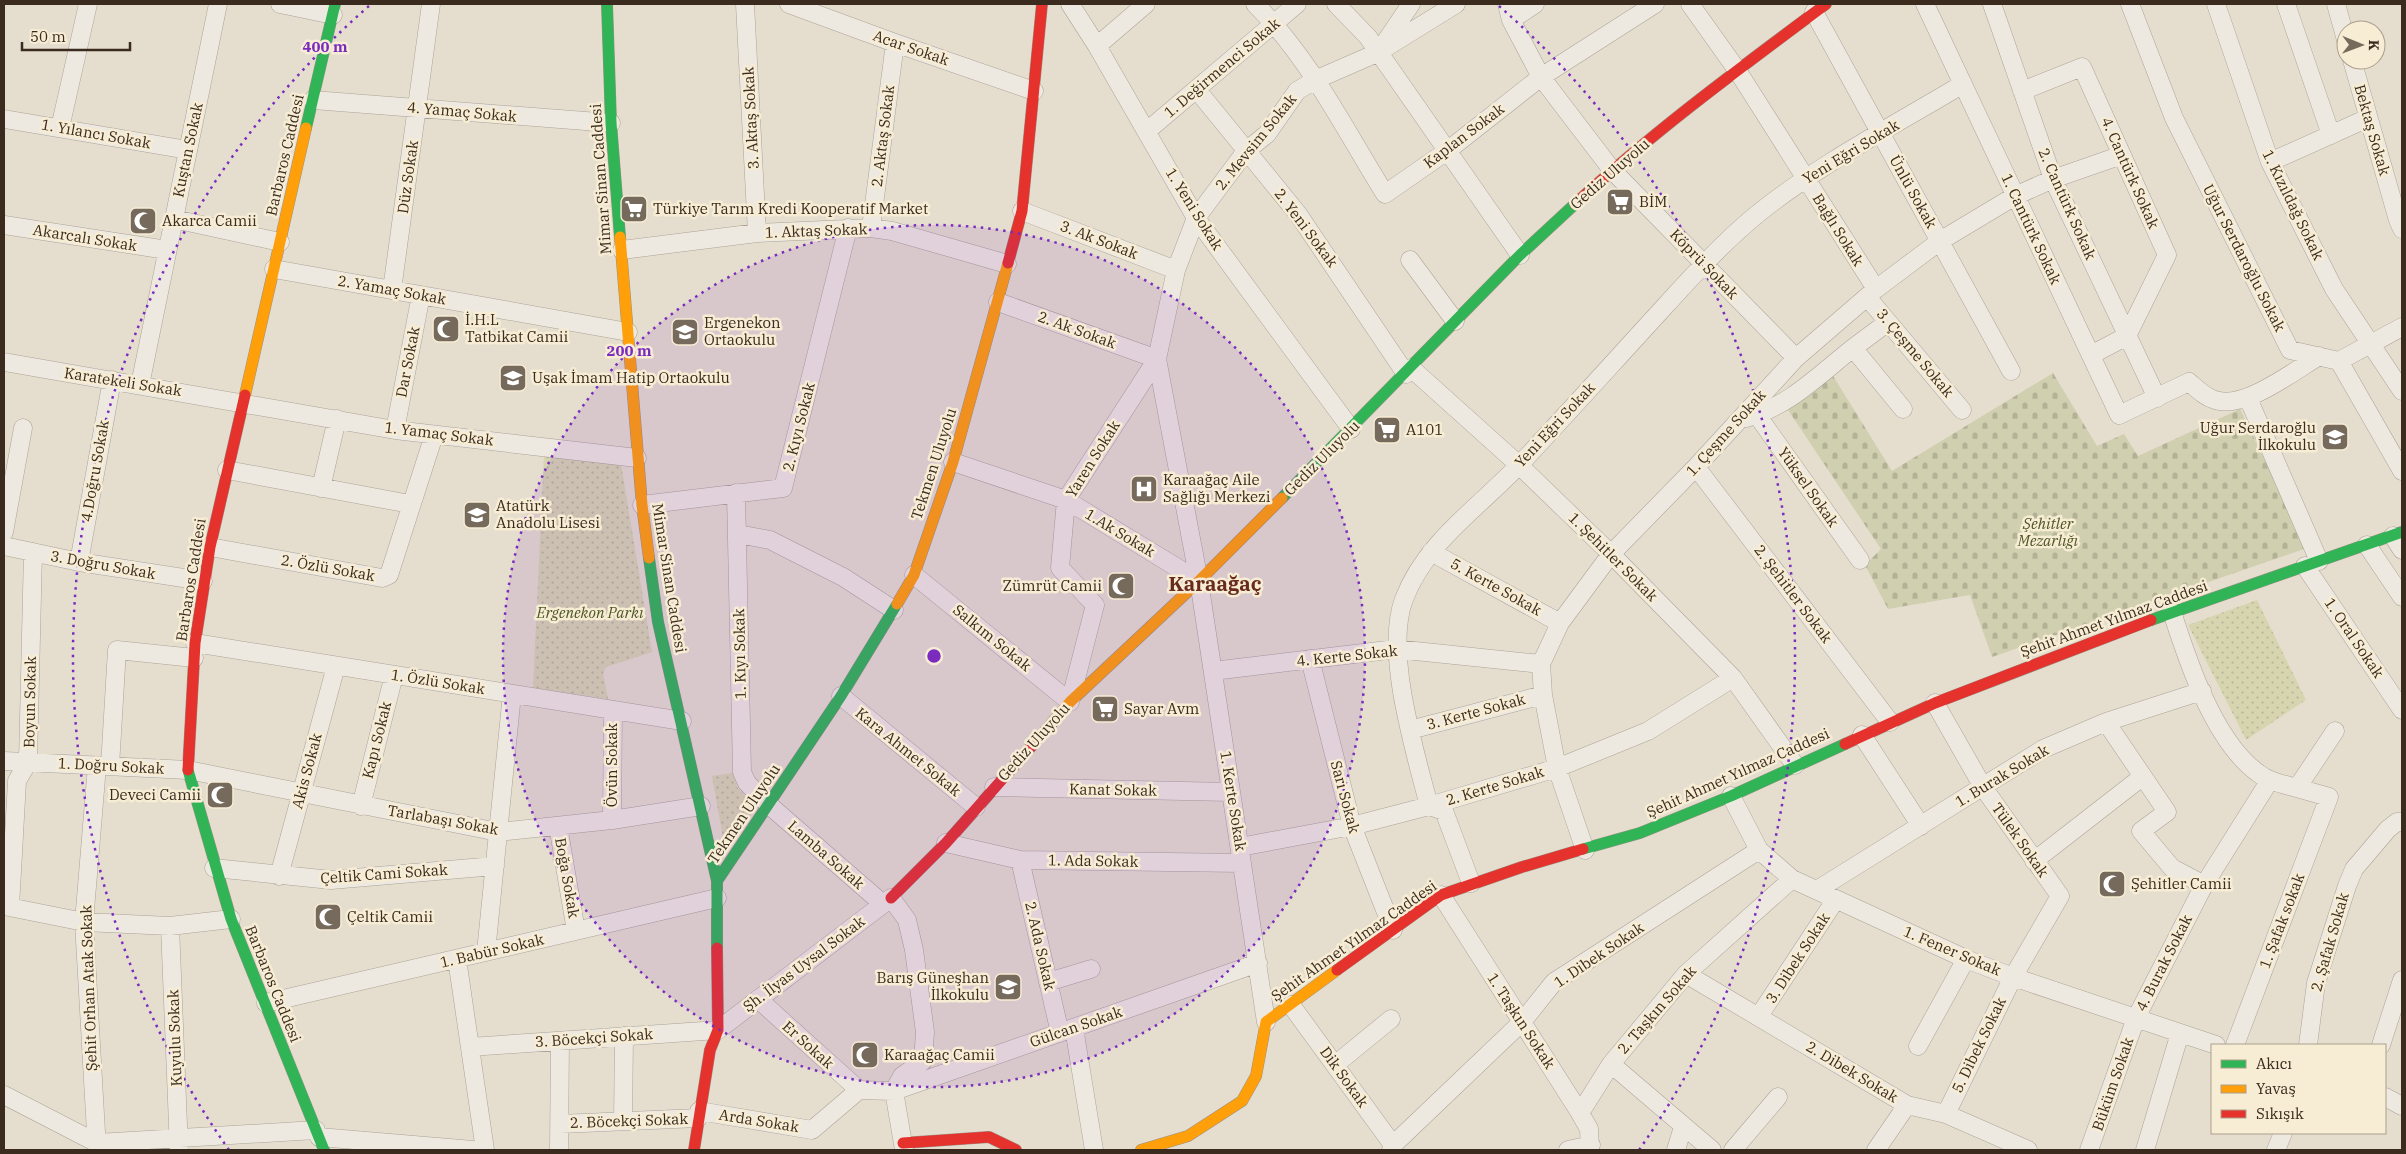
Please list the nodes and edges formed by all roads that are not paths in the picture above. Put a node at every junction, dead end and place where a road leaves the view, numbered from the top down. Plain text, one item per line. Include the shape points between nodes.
1 (88, 4) edge
2 (218, 4) edge
3 (280, 4) edge
4 (431, 4) edge
5 (607, 4) edge
6 (745, 4) edge
7 (789, 4) edge
8 (1042, 4) edge
9 (1070, 4) edge
10 (1146, 4) edge
11 (1255, 4) edge
12 (1296, 4) edge
13 (1336, 4) edge
14 (1411, 4) edge
15 (1456, 4) edge
16 (1535, 4) edge
17 (1656, 4) edge
18 (1690, 4) edge
19 (1925, 4) edge
20 (2130, 4) edge
21 (2216, 4) edge
22 (2286, 4) edge
23 (2336, 4) edge
24 (1996, 5) edge
25 (1820, 8) edge
26 (334, 9) edge
27 (1509, 12) edge
28 (2340, 20) edge
29 (1275, 23) junction
30 (895, 43) junction
31 (1097, 46) junction
32 (1377, 53) junction
33 (1736, 70) junction
34 (2355, 70) edge
35 (1541, 77) junction
36 (1315, 80) junction
37 (1963, 84) junction
38 (1196, 90) junction
39 (1034, 91) junction
40 (2022, 91) junction
41 (313, 100) junction
42 (417, 108) junction
43 (2368, 118) junction
44 (4, 119) edge
45 (611, 123) junction
46 (60, 128) junction
47 (1148, 131) junction
48 (1881, 133) junction
49 (2331, 134) junction
50 (188, 150) junction
51 (1246, 151) junction
52 (1448, 151) junction
53 (2122, 155) junction
54 (2270, 162) junction
55 (1612, 170) junction
56 (1805, 178) junction
57 (2053, 179) junction
58 (2015, 196) junction
59 (1022, 211) junction
60 (1196, 218) junction
61 (174, 219) junction
62 (4, 225) edge
63 (848, 228) junction
64 (871, 228) junction
65 (2402, 229) edge
66 (757, 233) junction
67 (1940, 241) junction
68 (280, 242) junction
69 (167, 250) junction
70 (622, 250) junction
71 (1520, 256) junction
72 (1410, 260) dead end
73 (1007, 264) junction
74 (1704, 264) junction
75 (274, 269) junction
76 (1176, 270) junction
77 (392, 290) junction
78 (1871, 293) junction
79 (421, 295) junction
80 (998, 302) junction
81 (1455, 320) junction
82 (1888, 322) junction
83 (2402, 327) edge
84 (628, 332) junction
85 (2127, 336) junction
86 (2370, 345) junction
87 (1853, 348) junction
88 (2091, 355) junction
89 (2320, 356) junction
90 (1796, 358) junction
91 (1157, 359) junction
92 (2338, 361) junction
93 (4, 362) edge
94 (1408, 371) junction
95 (2011, 371) dead end
96 (112, 380) junction
97 (140, 385) junction
98 (2402, 391) edge
99 (2157, 398) junction
100 (2248, 398) junction
101 (242, 402) junction
102 (1903, 408) dead end
103 (1962, 410) dead end
104 (1757, 415) junction
105 (337, 419) junction
106 (1738, 420) junction
107 (23, 428) dead end
108 (1351, 428) junction
109 (395, 430) junction
110 (434, 435) junction
111 (637, 458) junction
112 (953, 462) junction
113 (1519, 465) junction
114 (1696, 467) junction
115 (227, 470) junction
116 (2402, 471) edge
117 (321, 488) junction
118 (736, 493) junction
119 (1066, 500) junction
120 (410, 504) junction
121 (642, 505) junction
122 (4, 532) edge
123 (738, 534) junction
124 (2399, 539) edge
125 (2367, 545) junction
126 (4, 546) edge
127 (210, 547) junction
128 (33, 552) junction
129 (1431, 552) junction
130 (1611, 554) junction
131 (1860, 560) dead end
132 (79, 562) junction
133 (2312, 564) junction
134 (914, 575) junction
135 (203, 581) junction
136 (1199, 581) junction
137 (2402, 597) edge
138 (894, 610) junction
139 (2172, 612) junction
140 (1560, 623) junction
141 (1396, 649) junction
142 (195, 651) junction
143 (1310, 659) junction
144 (1541, 664) junction
145 (336, 666) junction
146 (1213, 670) junction
147 (394, 675) junction
148 (1733, 678) junction
149 (2202, 691) junction
150 (512, 694) junction
151 (1543, 695) junction
152 (841, 696) junction
153 (1070, 702) junction
154 (1935, 703) junction
155 (612, 710) junction
156 (2402, 710) edge
157 (682, 721) junction
158 (1890, 722) junction
159 (2106, 722) junction
160 (1410, 730) junction
161 (2335, 731) dead end
162 (1862, 735) junction
163 (4, 761) edge
164 (28, 762) junction
165 (1795, 765) junction
166 (103, 766) junction
167 (1557, 768) junction
168 (188, 770) junction
169 (2142, 778) junction
170 (2270, 780) junction
171 (994, 787) junction
172 (1983, 787) junction
173 (2297, 788) junction
174 (1231, 792) junction
175 (302, 793) junction
176 (1732, 796) junction
177 (769, 805) junction
178 (361, 806) junction
179 (700, 806) junction
180 (1429, 806) junction
181 (976, 807) junction
182 (612, 820) junction
183 (2402, 822) edge
184 (558, 826) junction
185 (1352, 826) junction
186 (1921, 826) junction
187 (498, 832) junction
188 (946, 843) junction
189 (1585, 850) junction
190 (1759, 850) junction
191 (1241, 855) junction
192 (1020, 860) junction
193 (2034, 861) junction
194 (495, 866) junction
195 (214, 868) junction
196 (279, 876) junction
197 (1792, 879) junction
198 (1471, 883) junction
199 (2204, 885) junction
200 (717, 890) junction
201 (1817, 890) junction
202 (1441, 895) junction
203 (1836, 899) junction
204 (887, 901) junction
205 (7, 907) edge
206 (231, 920) junction
207 (84, 922) junction
208 (170, 926) junction
209 (1394, 930) junction
210 (576, 931) junction
211 (486, 952) junction
212 (457, 958) junction
213 (1966, 959) junction
214 (1258, 964) junction
215 (1091, 969) dead end
216 (1686, 974) junction
217 (2013, 977) junction
218 (1048, 982) junction
219 (2401, 986) edge
220 (758, 999) junction
221 (266, 1003) junction
222 (1292, 1005) junction
223 (1759, 1016) junction
224 (2136, 1018) junction
225 (1391, 1019) dead end
226 (1266, 1022) junction
227 (1522, 1022) junction
228 (718, 1030) junction
229 (1067, 1030) junction
230 (2180, 1033) junction
231 (624, 1036) junction
232 (560, 1040) junction
233 (2213, 1044) edge
234 (2235, 1044) edge
235 (2308, 1044) edge
236 (2382, 1044) edge
237 (1918, 1046) dead end
238 (470, 1047) junction
239 (1336, 1064) junction
240 (1611, 1064) junction
241 (859, 1090) junction
242 (894, 1091) junction
243 (4, 1095) edge
244 (1778, 1097) dead end
245 (2386, 1098) edge
246 (1907, 1105) junction
247 (2402, 1106) edge
248 (1580, 1113) junction
249 (1946, 1114) junction
250 (698, 1115) junction
251 (623, 1121) junction
252 (560, 1124) junction
253 (1683, 1127) junction
254 (2283, 1134) edge
255 (1188, 1136) junction
256 (320, 1139) edge
257 (179, 1144) edge
258 (97, 1147) edge
259 (904, 1147) edge
260 (1392, 1148) edge
261 (1590, 1148) edge
262 (473, 1150) edge
263 (485, 1150) edge
264 (559, 1150) edge
265 (694, 1150) edge
266 (1016, 1150) edge
267 (1094, 1150) edge
268 (1141, 1150) edge
269 (1185, 1150) edge
270 (1568, 1150) edge
271 (1676, 1150) edge
272 (1712, 1150) edge
273 (1733, 1150) edge
274 (1876, 1150) edge
275 (2028, 1150) edge
276 (2089, 1150) edge
277 (2145, 1150) edge
278 (2276, 1150) edge

1 - 46 street
2 - 50 street, Kuştan Sokak
3 - 26 street
4 - 42 street, Düz Sokak
5 - 45 street, Mimar Sinan Caddesi
6 - 66 street, 3. Aktaş Sokak
7 - 30 street, Acar Sokak
8 - 39 street, Tekmen Uluyolu
9 - 31 street, 1. Yeni Sokak
10 - 31 street
11 - 29 street
12 - 29 street, 1. Değirmenci Sokak
13 - 32 street via 1368,37
14 - 32 street
15 - 32 street, 2. Mevsim Sokak
16 - 27 street
17 - 35 street, Kaplan Sokak
18 - 33 street, Bağlı Sokak
19 - 37 street, 1. Cantürk Sokak
20 - 89 street, Uğur Serdaroğlu Sokak via 2174,118 2290,350
21 - 54 street, 1. Kızıldağ Sokak
22 - 49 street
23 - 28 street
24 - 40 street, 2. Cantürk Sokak
25 - 33 street, Gediz Uluyolu
25 - 48 street, Ünlü Sokak
26 - 41 street, Barbaros Caddesi
27 - 35 street, Köprü Sokak
29 - 36 street
29 - 38 street, 1. Değirmenci Sokak
30 - 39 street, Acar Sokak
30 - 64 street, 2. Aktaş Sokak
31 - 47 street, 1. Yeni Sokak
32 - 36 street, 2. Mevsim Sokak
32 - 52 street
33 - 55 street, Gediz Uluyolu
33 - 56 street, Bağlı Sokak
34 - 43 street, Bektaş Sokak
35 - 52 street, Kaplan Sokak
35 - 55 street, Köprü Sokak
36 - 51 street, 2. Mevsim Sokak via 1297,91 1266,134
36 - 52 street, Kaplan Sokak via 1385,194
37 - 48 street, Yeni Eğri Sokak
37 - 58 street, 1. Cantürk Sokak
38 - 47 street, 1. Değirmenci Sokak
38 - 51 street, 2. Yeni Sokak
39 - 59 street, Tekmen Uluyolu
40 - 53 street, 4. Cantürk Sokak via 2082,67
40 - 57 street, 2. Cantürk Sokak
41 - 42 street, 4. Yamaç Sokak
41 - 68 street, Barbaros Caddesi
42 - 45 street, 4. Yamaç Sokak
42 - 77 street, Düz Sokak
43 - 49 street
43 - 65 street, Bektaş Sokak
44 - 46 street, 1. Yılancı Sokak
45 - 70 street, Mimar Sinan Caddesi
46 - 50 street, 1. Yılancı Sokak
47 - 60 street, 1. Yeni Sokak
48 - 56 street, Yeni Eğri Sokak
48 - 67 street, Ünlü Sokak
49 - 54 street
50 - 61 street, Kuştan Sokak
51 - 60 street, 2. Mevsim Sokak
51 - 94 street, 2. Yeni Sokak via 1298,214
52 - 71 street
53 - 57 street, 1. Çeşme Sokak
53 - 85 street, 4. Cantürk Sokak via 2167,255
54 - 86 street, 1. Kızıldağ Sokak via 2334,289
55 - 71 street, Gediz Uluyolu
55 - 74 street, Köprü Sokak
56 - 74 street, Yeni Eğri Sokak via 1754,216
56 - 78 street, Bağlı Sokak
57 - 58 street, 1. Çeşme Sokak
57 - 85 street, 2. Cantürk Sokak
58 - 67 street, 1. Çeşme Sokak
58 - 88 street, 1. Cantürk Sokak
59 - 73 street, Tekmen Uluyolu
59 - 76 street, 3. Ak Sokak
60 - 76 street, 2. Mevsim Sokak
60 - 108 street, 1. Yeni Sokak
61 - 68 street
61 - 69 street, Kuştan Sokak
62 - 69 street, Akarcalı Sokak
63 - 64 street, 1. Aktaş Sokak
63 - 66 street, 1. Aktaş Sokak
63 - 118 street, 2. Kıyı Sokak via 783,488
64 - 73 street, 1. Aktaş Sokak
66 - 70 street, 1. Aktaş Sokak
67 - 78 street, 1. Çeşme Sokak
67 - 95 street, Ünlü Sokak
68 - 75 street, Barbaros Caddesi
69 - 97 street, Kuştan Sokak
70 - 84 street, Mimar Sinan Caddesi
71 - 81 street, Gediz Uluyolu
72 - 81 street
73 - 80 street, Tekmen Uluyolu
74 - 90 street, Köprü Sokak
74 - 113 street, Yeni Eğri Sokak
75 - 77 street, 2. Yamaç Sokak
75 - 101 street, Barbaros Caddesi
76 - 91 street, 2. Mevsim Sokak
77 - 79 street, 2. Yamaç Sokak
78 - 82 street, 3. Çeşme Sokak
78 - 90 street, 1. Çeşme Sokak
79 - 84 street, 2. Yamaç Sokak
79 - 109 street, Dar Sokak
80 - 91 street, 2. Ak Sokak
80 - 112 street, Tekmen Uluyolu
81 - 94 street, Gediz Uluyolu
82 - 87 street
82 - 103 street, 3. Çeşme Sokak
83 - 86 street
84 - 111 street, Mimar Sinan Caddesi
85 - 88 street
85 - 99 street, 2. Cantürk Sokak
86 - 92 street
86 - 98 street, 1. Kızıldağ Sokak
87 - 102 street
87 - 104 street via 1788,399
88 - 99 street, 1. Cantürk Sokak via 2119,416
89 - 92 street, Uğur Serdaroğlu Sokak
89 - 100 street
90 - 106 street, 1. Çeşme Sokak
91 - 119 street, Yaren Sokak
91 - 136 street, 1. Kerte Sokak
92 - 116 street
93 - 96 street, Karatekeli Sokak
94 - 108 street, Gediz Uluyolu
94 - 113 street, 1. Şehitler Sokak
96 - 97 street, Karatekeli Sokak
96 - 132 street, 4.Doğru Sokak
97 - 101 street, Karatekeli Sokak
99 - 100 street via 2189,382 2214,400 2228,403
100 - 133 street, 1. Oral Sokak
101 - 105 street, 1. Yamaç Sokak
101 - 115 street, Barbaros Caddesi
104 - 106 street
104 - 131 street, Yüksel Sokak
105 - 109 street, 1. Yamaç Sokak
105 - 117 street
106 - 114 street, 1. Çeşme Sokak
107 - 122 street
108 - 136 street, Gediz Uluyolu
109 - 110 street, 1. Yamaç Sokak
110 - 111 street, 1. Yamaç Sokak
110 - 120 street, 2. Özlü Sokak
111 - 121 street, Mimar Sinan Caddesi
112 - 119 street, 1.Ak Sokak
112 - 134 street, Tekmen Uluyolu
113 - 129 street, Yeni Eğri Sokak
113 - 130 street, 1. Şehitler Sokak
114 - 130 street, 1. Çeşme Sokak
114 - 158 street, 2. Şehitler Sokak
115 - 117 street
115 - 127 street, Barbaros Caddesi
117 - 120 street
118 - 121 street, 2. Kıyı Sokak
118 - 123 street, 1. Kıyı Sokak
119 - 136 street, 1.Ak Sokak
119 - 153 street, Yaren Sokak via 1060,568 1095,605
120 - 127 street, 2. Özlü Sokak via 389,575 382,578
121 - 157 street, Mimar Sinan Caddesi via 658,622
123 - 138 street via 770,540 844,576
123 - 177 street, 1. Kıyı Sokak via 742,772
124 - 125 street, Şehit Ahmet Yılmaz Caddesi
125 - 133 street, Şehit Ahmet Yılmaz Caddesi
125 - 137 street
126 - 128 street, 3. Doğru Sokak
127 - 135 street, Barbaros Caddesi
128 - 132 street, 3. Doğru Sokak
128 - 164 street, Boyun Sokak
129 - 140 street, 5. Kerte Sokak
129 - 141 street, Yeni Eğri Sokak via 1404,599
130 - 140 street, 1. Çeşme Sokak
130 - 148 street, 1. Şehitler Sokak
132 - 135 street, 3. Doğru Sokak
133 - 139 street, Şehit Ahmet Yılmaz Caddesi
133 - 156 street, 1. Oral Sokak
134 - 138 street, Tekmen Uluyolu
134 - 153 street, Salkım Sokak
135 - 142 street, Barbaros Caddesi
136 - 146 street, 1. Kerte Sokak
136 - 153 street, Gediz Uluyolu
138 - 152 street, Tekmen Uluyolu
139 - 149 street via 2188,662
139 - 154 street, Şehit Ahmet Yılmaz Caddesi
140 - 144 street, 1. Çeşme Sokak
141 - 143 street, 4. Kerte Sokak
141 - 144 street, 4. Kerte Sokak
141 - 160 street, Yeni Eğri Sokak
142 - 145 street, 1. Özlü Sokak
142 - 166 street, Şehit Orhan Atak Sokak via 117,650
142 - 168 street, Barbaros Caddesi
143 - 146 street, 4. Kerte Sokak
143 - 185 street, Sarı Sokak
144 - 151 street, 1. Çeşme Sokak
145 - 147 street, 1. Özlü Sokak
145 - 175 street, Akis Sokak
146 - 174 street, 1. Kerte Sokak
147 - 150 street, 1. Özlü Sokak
147 - 178 street, Kapı Sokak
148 - 165 street, 1. Şehitler Sokak
148 - 167 street, 2. Kerte Sokak via 1648,731
149 - 159 street, 1. Burak Sokak
149 - 170 street via 2217,725 2257,773
150 - 155 street, 1. Özlü Sokak
150 - 187 street
151 - 160 street, 3. Kerte Sokak
151 - 167 street, 1. Çeşme Sokak
152 - 177 street, Tekmen Uluyolu
152 - 181 street, Kara Ahmet Sokak
153 - 171 street, Gediz Uluyolu
154 - 158 street, Şehit Ahmet Yılmaz Caddesi
154 - 172 street, Tülek Sokak
155 - 157 street, 1. Özlü Sokak
155 - 182 street, Övün Sokak
157 - 179 street, Mimar Sinan Caddesi
158 - 162 street, Şehit Ahmet Yılmaz Caddesi
159 - 169 street
159 - 172 street, 1. Burak Sokak via 2043,749
160 - 180 street, Yeni Eğri Sokak
161 - 173 street
162 - 165 street, Şehit Ahmet Yılmaz Caddesi
162 - 186 street
163 - 164 street, 1. Doğru Sokak
164 - 166 street, 1. Doğru Sokak
164 - 205 street, Boyun Sokak via 17,781
165 - 176 street, Şehit Ahmet Yılmaz Caddesi
166 - 168 street, 1. Doğru Sokak
166 - 207 street, Şehit Orhan Atak Sokak
167 - 180 street, 2. Kerte Sokak
167 - 189 street, 1. Çeşme Sokak
168 - 175 street, Tarlabaşı Sokak
168 - 195 street, Barbaros Caddesi
169 - 193 street
169 - 199 street via 2167,812 2141,831 2172,868
170 - 173 street
170 - 199 street, 4. Burak Sokak
171 - 174 street, Kanat Sokak
171 - 181 street, Gediz Uluyolu
172 - 186 street, 1. Burak Sokak
172 - 193 street, Tülek Sokak
173 - 234 street, 1. Şafak sokak via 2329,797
174 - 191 street, 1. Kerte Sokak
175 - 178 street, Tarlabaşı Sokak
175 - 196 street, Akis Sokak
176 - 189 street, Şehit Ahmet Yılmaz Caddesi via 1640,833
176 - 190 street, 1. Fener Sokak
177 - 200 street, Tekmen Uluyolu
177 - 204 street, Lamba Sokak
178 - 187 street, Tarlabaşı Sokak
179 - 182 street, Tarlabaşı Sokak
179 - 200 street, Mimar Sinan Caddesi
180 - 185 street, 2. Kerte Sokak
180 - 198 street via 1444,811
181 - 188 street, Gediz Uluyolu
182 - 184 street, Tarlabaşı Sokak
183 - 235 street, 2. Şafak Sokak via 2388,829 2354,869 2316,983
184 - 187 street, Tarlabaşı Sokak
184 - 210 street, Boğa Sokak
185 - 191 street, 2. Kerte Sokak
185 - 209 street, Sarı Sokak
186 - 201 street, 1. Burak Sokak
187 - 194 street
188 - 192 street, 1. Ada Sokak
188 - 204 street, Gediz Uluyolu
189 - 198 street, Şehit Ahmet Yılmaz Caddesi
190 - 197 street, 1. Fener Sokak
190 - 227 street, 1. Dibek Sokak via 1554,982
191 - 192 street, 1. Ada Sokak
191 - 214 street, 1. Kerte Sokak
192 - 218 street, 2. Ada Sokak
193 - 217 street, Tülek Sokak via 2060,896
194 - 196 street, Çeltik Cami Sokak via 331,880
194 - 211 street
195 - 196 street, Çeltik Cami Sokak
195 - 206 street, Barbaros Caddesi
197 - 201 street, 1. Fener Sokak
197 - 216 street, 2. Taşkın Sokak
198 - 202 street, Şehit Ahmet Yılmaz Caddesi
199 - 224 street, 4. Burak Sokak
200 - 210 street, 1. Babür Sokak
200 - 228 street, Mimar Sinan Caddesi
201 - 203 street, 1. Fener Sokak
202 - 209 street, Şehit Ahmet Yılmaz Caddesi
202 - 227 street, 1. Taşkın Sokak
203 - 213 street, 1. Fener Sokak
203 - 223 street, 3. Dibek Sokak
204 - 220 street, Şh. İlyas Uysal Sokak
204 - 242 street via 907,920 925,1032 924,1061 902,1076
205 - 207 street
206 - 208 street
206 - 221 street, Barbaros Caddesi
207 - 208 street
207 - 258 street, Şehit Orhan Atak Sokak
208 - 257 street, Kuyulu Sokak
209 - 222 street, Şehit Ahmet Yılmaz Caddesi
210 - 211 street, 1. Babür Sokak
211 - 212 street, 1. Babür Sokak
212 - 221 street, 1. Babür Sokak
212 - 238 street
213 - 217 street, 1. Fener Sokak
213 - 237 street
214 - 226 street, 1. Kerte Sokak
214 - 229 street, Gülcan Sokak
215 - 218 street
216 - 223 street, 2. Dibek Sokak
216 - 240 street, 2. Taşkın Sokak
217 - 224 street, 1. Fener Sokak
217 - 249 street, 5. Dibek Sokak
218 - 229 street, 2. Ada Sokak
219 - 236 street
220 - 228 street, Şh. İlyas Uysal Sokak
220 - 241 street, Er Sokak
221 - 256 street, Barbaros Caddesi
222 - 226 street, Şehit Ahmet Yılmaz Caddesi
222 - 239 street, Dik Sokak
223 - 246 street, 2. Dibek Sokak
224 - 230 street, 1. Fener Sokak
224 - 276 street, Büküm Sokak
225 - 239 street
226 - 255 street, Şehit Ahmet Yılmaz Caddesi via 1256,1076 1242,1101
227 - 248 street, 1. Taşkın Sokak
227 - 260 street, 1. Dibek Sokak
228 - 231 street, 3. Böcekçi Sokak
228 - 250 street, Mimar Sinan Caddesi via 710,1050
229 - 242 street, Gülcan Sokak
229 - 267 street, 2. Ada Sokak
230 - 233 street, 1. Fener Sokak
230 - 277 street
231 - 232 street, 3. Böcekçi Sokak
231 - 251 street
232 - 238 street, 3. Böcekçi Sokak
232 - 252 street
238 - 263 street
239 - 260 street, Dik Sokak
240 - 248 street, 2. Taşkın Sokak
240 - 253 street
241 - 242 street
241 - 250 street, Arda Sokak via 812,1130
242 - 259 street
243 - 258 street
244 - 273 street
245 - 247 street
246 - 249 street, 2. Dibek Sokak
246 - 274 street
248 - 261 street, 1. Taşkın Sokak via 1589,1130
249 - 275 street, 2. Dibek Sokak
250 - 251 street, 2. Böcekçi Sokak
250 - 265 street, Mimar Sinan Caddesi
251 - 252 street, 2. Böcekçi Sokak
252 - 264 street
253 - 271 street
253 - 272 street
254 - 278 street
255 - 268 street, Şehit Ahmet Yılmaz Caddesi
255 - 269 street
256 - 257 street
256 - 262 street
257 - 258 street
259 - 266 street via 989,1137
261 - 270 street

